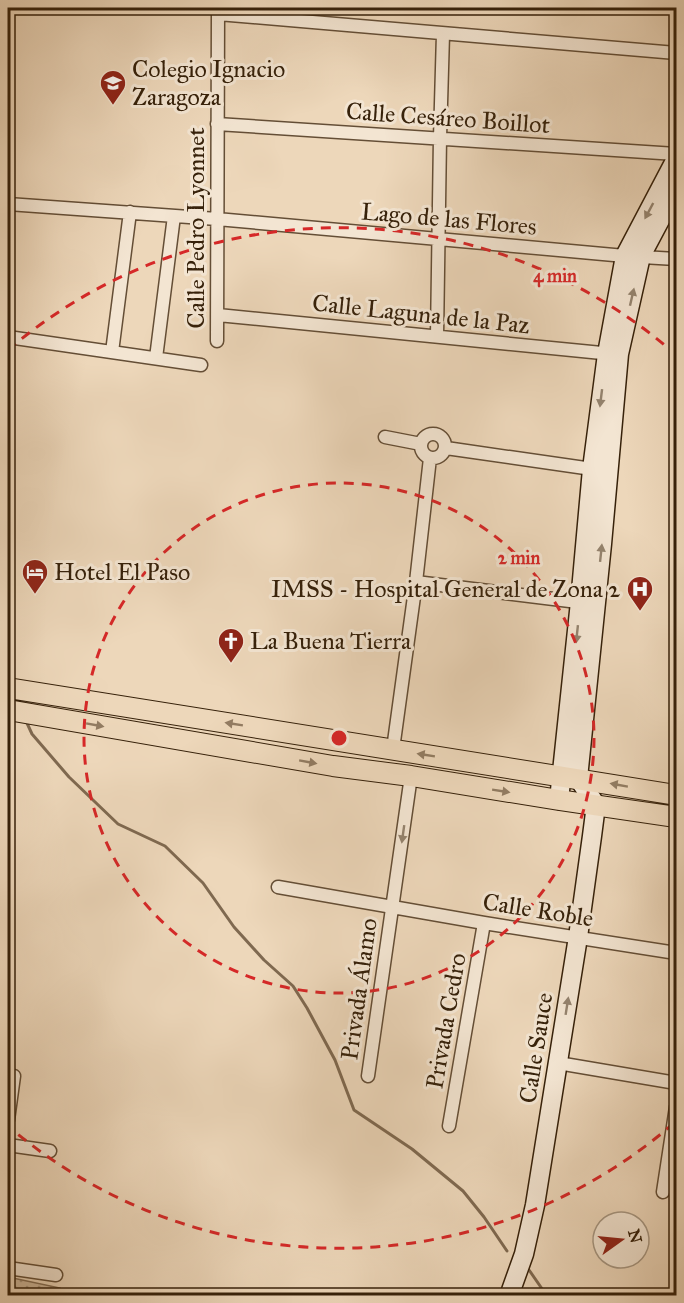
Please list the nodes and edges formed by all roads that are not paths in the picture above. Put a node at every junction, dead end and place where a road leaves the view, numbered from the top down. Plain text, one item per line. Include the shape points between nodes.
1 (218, 11) edge
2 (443, 34) junction
3 (676, 53) edge
4 (218, 124) junction
5 (440, 138) junction
6 (676, 154) edge
7 (676, 159) edge
8 (676, 190) edge
9 (8, 204) edge
10 (130, 212) junction
11 (174, 216) junction
12 (217, 219) junction
13 (439, 239) junction
14 (633, 256) junction
15 (676, 259) edge
16 (218, 315) junction
17 (437, 336) junction
18 (8, 337) edge
19 (217, 341) dead end
20 (112, 352) junction
21 (613, 354) junction
22 (156, 358) junction
23 (201, 365) dead end
24 (385, 437) dead end
25 (421, 444) junction
26 (446, 448) junction
27 (430, 458) junction
28 (601, 471) junction
29 (416, 582) junction
30 (588, 603) junction
31 (8, 688) edge
32 (8, 710) edge
33 (393, 749) junction
34 (411, 776) junction
35 (570, 777) junction
36 (676, 795) edge
37 (559, 800) junction
38 (596, 806) junction
39 (676, 817) edge
40 (278, 886) dead end
41 (392, 908) junction
42 (484, 923) junction
43 (578, 938) junction
44 (676, 953) edge
45 (558, 1064) junction
46 (14, 1076) dead end
47 (368, 1076) dead end
48 (676, 1083) edge
49 (676, 1107) edge
50 (8, 1120) edge
51 (449, 1126) dead end
52 (8, 1145) edge
53 (50, 1152) dead end
54 (663, 1192) dead end
55 (8, 1268) edge
56 (56, 1275) dead end
57 (509, 1296) edge

1 - 2 street
1 - 4 street, Calle Pedro Lyonnet
2 - 3 street
2 - 5 street
4 - 5 street, Calle Cesáreo Boillot
4 - 12 street, Calle Pedro Lyonnet
5 - 6 street, Calle Cesáreo Boillot
5 - 13 street
7 -> 14 street
8 - 14 street
9 - 10 street, Lago de las Flores
10 - 11 street, Lago de las Flores
10 - 20 street
11 - 12 street, Lago de las Flores
11 - 22 street
12 - 13 street, Lago de las Flores
12 - 16 street, Calle Pedro Lyonnet
13 - 14 street, Lago de las Flores
13 - 17 street
14 - 15 street, Lago de las Flores
14 - 21 street
16 - 17 street, Calle Laguna de la Paz
16 - 19 street, Calle Pedro Lyonnet
17 - 21 street, Calle Laguna de la Paz
18 - 20 street
20 - 22 street
21 - 28 street
22 - 23 street
24 - 25 street
25 - 26 street via 433,434 441,436
25 - 27 street via 423,453
26 - 27 street via 440,457
26 - 28 street
27 - 29 street
28 - 30 street
29 - 30 street
29 - 33 street
30 - 35 street
33 -> 31 main road
32 -> 34 main road
35 -> 33 main road
34 -> 37 main road
34 -> 41 street, Privada Álamo
36 -> 35 main road
35 - 37 street
35 - 38 street
37 - 38 main road
38 - 39 main road
38 - 43 street, Calle Sauce
40 - 41 street, Calle Roble
41 - 42 street, Calle Roble
41 - 47 street, Privada Álamo
42 - 43 street, Calle Roble
42 - 51 street, Privada Cedro
43 - 44 street, Calle Roble
45 -> 43 street, Calle Sauce
45 - 48 street
45 - 57 street, Calle Sauce via 528,1239
46 - 50 street
49 - 54 street
52 - 53 street
55 - 56 street

